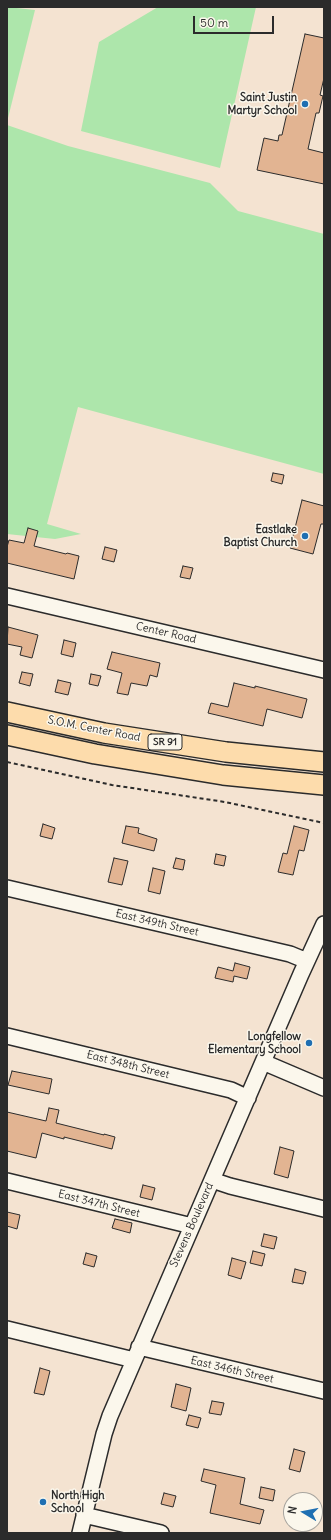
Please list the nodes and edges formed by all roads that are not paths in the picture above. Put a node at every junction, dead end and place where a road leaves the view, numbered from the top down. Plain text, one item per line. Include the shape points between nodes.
1 (7, 596) edge
2 (324, 670) edge
3 (7, 712) edge
4 (7, 735) edge
5 (324, 762) edge
6 (324, 785) edge
7 (7, 888) edge
8 (324, 924) edge
9 (314, 955) edge
10 (7, 1036) edge
11 (263, 1062) junction
12 (324, 1088) edge
13 (248, 1098) junction
14 (212, 1180) junction
15 (7, 1181) edge
16 (324, 1209) edge
17 (192, 1226) junction
18 (7, 1329) edge
19 (136, 1354) junction
20 (324, 1391) edge
21 (84, 1515) junction
22 (80, 1533) edge
23 (161, 1533) edge

1 - 2 street, Center Road
3 - 5 main road, S.O.M. Center Road / SR 91 via 104,733 226,752
4 - 6 main road, SR 91 via 95,754 223,775
7 - 9 street, East 349th Street via 290,954
8 - 9 street, Stevens Boulevard
9 - 11 street, Stevens Boulevard
10 - 13 street, East 348th Street via 231,1090
11 - 12 street
11 - 13 street, Stevens Boulevard
13 - 14 street, Stevens Boulevard
14 - 16 street
14 - 17 street, Stevens Boulevard
15 - 17 street, East 347th Street
17 - 19 street, Stevens Boulevard
18 - 19 street, East 346th Street
19 - 20 street, East 346th Street
19 - 21 street, Stevens Boulevard via 104,1434
21 - 22 street, Stevens Boulevard
21 - 23 street

